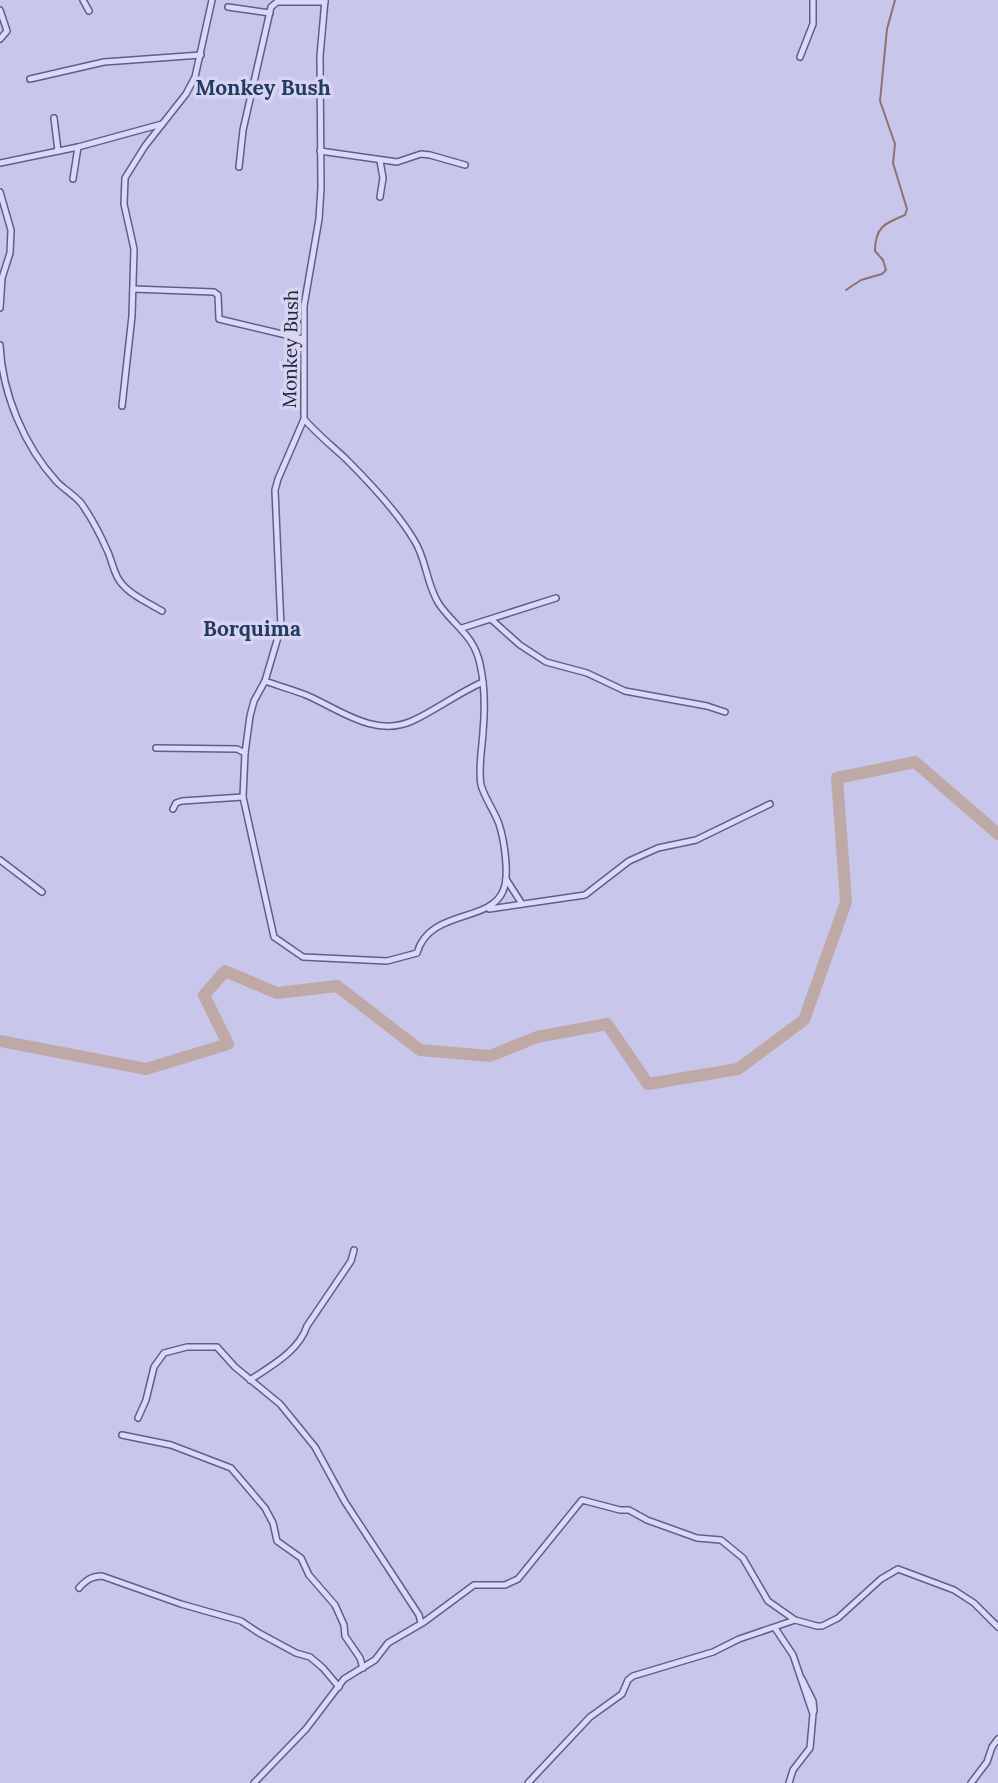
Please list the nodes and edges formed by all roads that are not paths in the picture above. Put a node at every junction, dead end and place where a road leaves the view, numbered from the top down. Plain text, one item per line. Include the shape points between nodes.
1 (83, 0) edge
2 (212, 0) edge
3 (813, 0) edge
4 (325, 1) edge
5 (228, 7) dead end
6 (0, 10) edge
7 (89, 10) dead end
8 (270, 13) junction
9 (0, 39) edge
10 (201, 55) junction
11 (800, 57) dead end
12 (30, 79) dead end
13 (54, 118) dead end
14 (162, 124) junction
15 (78, 147) junction
16 (320, 150) junction
17 (58, 151) junction
18 (380, 161) junction
19 (0, 163) edge
20 (465, 165) dead end
21 (239, 167) dead end
22 (73, 179) dead end
23 (0, 192) edge
24 (380, 197) dead end
25 (133, 289) junction
26 (0, 308) edge
27 (303, 339) junction
28 (0, 345) edge
29 (122, 405) dead end
30 (304, 419) junction
31 (555, 598) dead end
32 (162, 611) dead end
33 (492, 620) junction
34 (462, 628) junction
35 (265, 681) junction
36 (483, 682) junction
37 (726, 712) dead end
38 (156, 748) dead end
39 (245, 753) junction
40 (243, 797) junction
41 (770, 804) dead end
42 (173, 808) dead end
43 (0, 860) edge
44 (506, 879) junction
45 (42, 892) dead end
46 (522, 904) junction
47 (489, 909) junction
48 (354, 1250) dead end
49 (250, 1380) junction
50 (138, 1418) dead end
51 (122, 1435) dead end
52 (79, 1588) dead end
53 (795, 1619) junction
54 (421, 1623) junction
55 (998, 1627) edge
56 (775, 1628) junction
57 (363, 1668) junction
58 (339, 1687) junction
59 (998, 1739) edge
60 (254, 1783) edge
61 (528, 1783) edge
62 (789, 1783) edge
63 (971, 1783) edge

1 - 7 street
2 - 10 street
3 - 11 street via 813,24
4 - 8 street via 277,2
4 - 16 street, Monkey Bush
5 - 8 street
6 - 9 street via 7,31
8 - 21 street
10 - 12 street via 104,62
10 - 14 street via 186,94
13 - 17 street
14 - 15 street
14 - 25 street via 124,185 134,249
15 - 17 street
15 - 22 street
16 - 18 street
16 - 27 street, Monkey Bush via 319,219 306,285
17 - 19 street
18 - 20 street via 397,162 421,154
18 - 24 street
23 - 26 street via 11,229
25 - 27 street via 214,292 219,319
25 - 29 street
27 - 30 street, Monkey Bush
28 - 32 street via 9,396 33,447 57,482 79,501 119,581
30 - 34 street via 404,525 423,558 438,602
30 - 35 street, Monkey Bush via 275,490 282,615
31 - 33 street
33 - 34 street
33 - 37 street via 546,662 587,673 625,691
34 - 36 street via 477,652
35 - 36 street via 374,725 413,721
35 - 39 street, Monkey Bush via 254,701
36 - 44 street via 480,775 499,824
38 - 39 street via 237,749
39 - 40 street, Monkey Bush
40 - 42 street via 182,801
40 - 47 street, Monkey Bush via 275,937 303,957 396,960 417,953 424,940 451,919
41 - 46 street via 696,840 658,848 629,861 585,895
43 - 45 street
44 - 46 street
44 - 47 street via 501,895
46 - 47 street
48 - 49 street via 304,1335
49 - 50 street via 217,1347 170,1350 158,1358
49 - 54 street via 280,1404 315,1447
51 - 57 street via 172,1445 231,1468 265,1508 277,1541 301,1558 335,1605
52 - 58 street via 86,1580 103,1576 241,1621 310,1657
53 - 54 street via 768,1601 743,1558 720,1540 697,1538 629,1510 582,1500 518,1579 505,1585 474,1585
53 - 55 street via 822,1626 898,1569 954,1590
53 - 56 street
54 - 57 street via 388,1643
56 - 61 street via 633,1676 622,1695 590,1717
56 - 62 street via 788,1644 813,1714 810,1748
57 - 58 street
58 - 60 street
59 - 63 street

